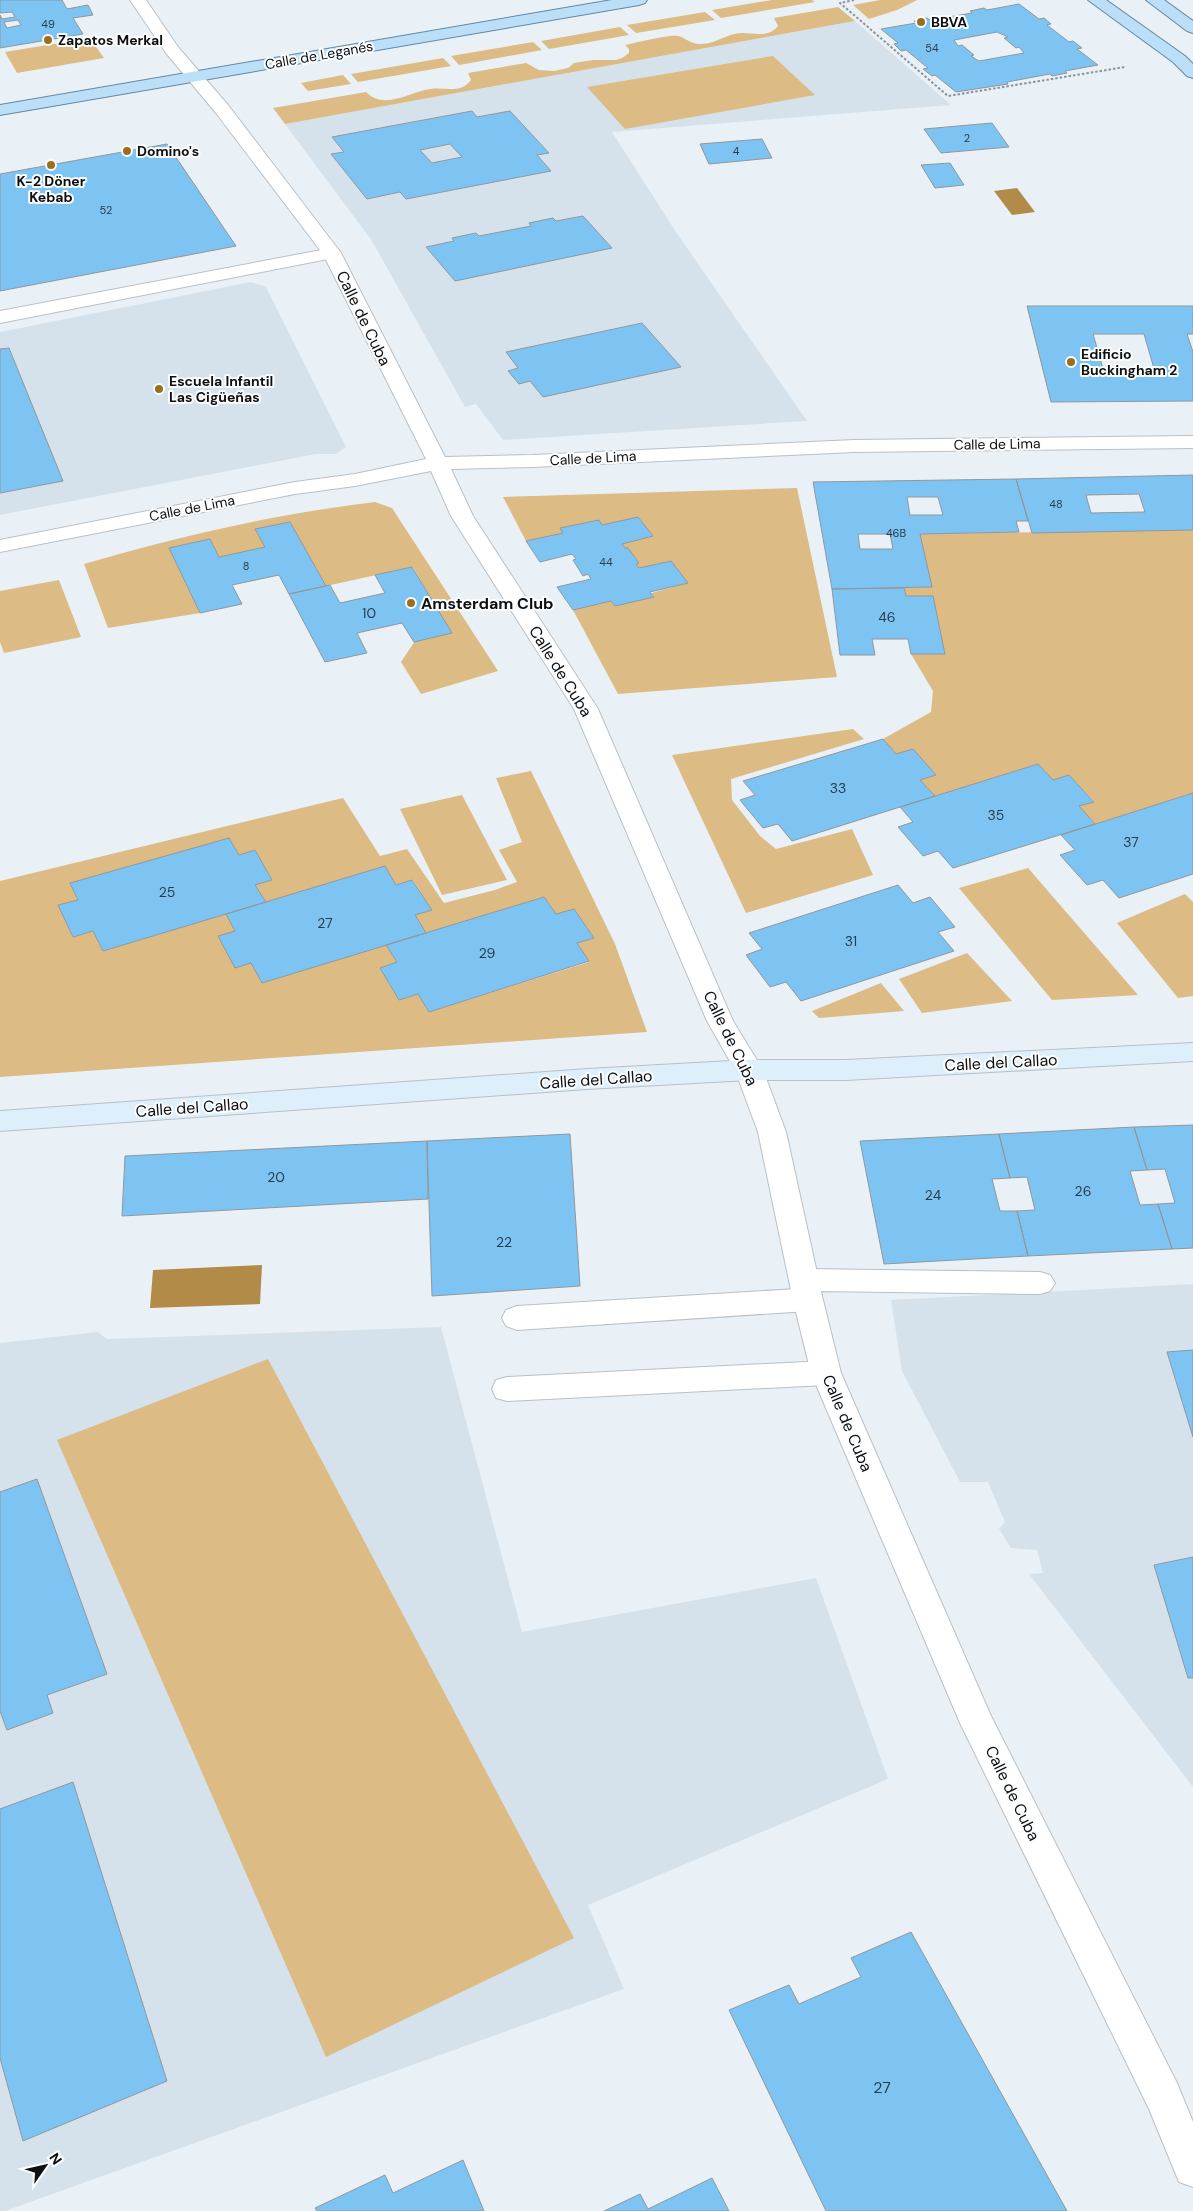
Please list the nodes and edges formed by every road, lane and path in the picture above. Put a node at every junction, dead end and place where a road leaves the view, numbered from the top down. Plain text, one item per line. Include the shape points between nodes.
1 (138, 0) edge
2 (639, 0) edge
3 (854, 0) edge
4 (1096, 0) edge
5 (1154, 0) edge
6 (1193, 28) edge
7 (1179, 59) junction
8 (1193, 73) edge
9 (196, 77) junction
10 (0, 110) edge
11 (332, 253) junction
12 (0, 317) edge
13 (1193, 442) edge
14 (438, 463) junction
15 (0, 546) edge
16 (1193, 1052) edge
17 (749, 1070) junction
18 (0, 1121) edge
19 (1040, 1283) dead end
20 (806, 1290) junction
21 (517, 1318) dead end
22 (826, 1373) junction
23 (508, 1388) dead end
24 (1193, 2168) edge

1 - 9 street, Calle de Cuba via 172,50
2 - 9 main road, Calle de Leganés
3 - 7 path via 840,3 948,96
4 - 7 main road
5 - 6 main road
7 - 8 main road
9 - 10 main road, Calle de Leganés
9 - 11 street, Calle de Cuba
11 - 12 street
11 - 14 street, Calle de Cuba
13 - 14 street, Calle de Lima via 854,446
14 - 15 street, Calle de Lima
14 - 17 street, Calle de Cuba via 462,516 586,709 720,1021
16 - 17 street, Calle del Callao via 846,1070
17 - 18 street, Calle del Callao
17 - 20 street, Calle de Cuba via 772,1132
19 - 20 street
20 - 21 street
20 - 22 street, Calle de Cuba
22 - 23 street
22 - 24 street, Calle de Cuba via 978,1723 1163,2096

